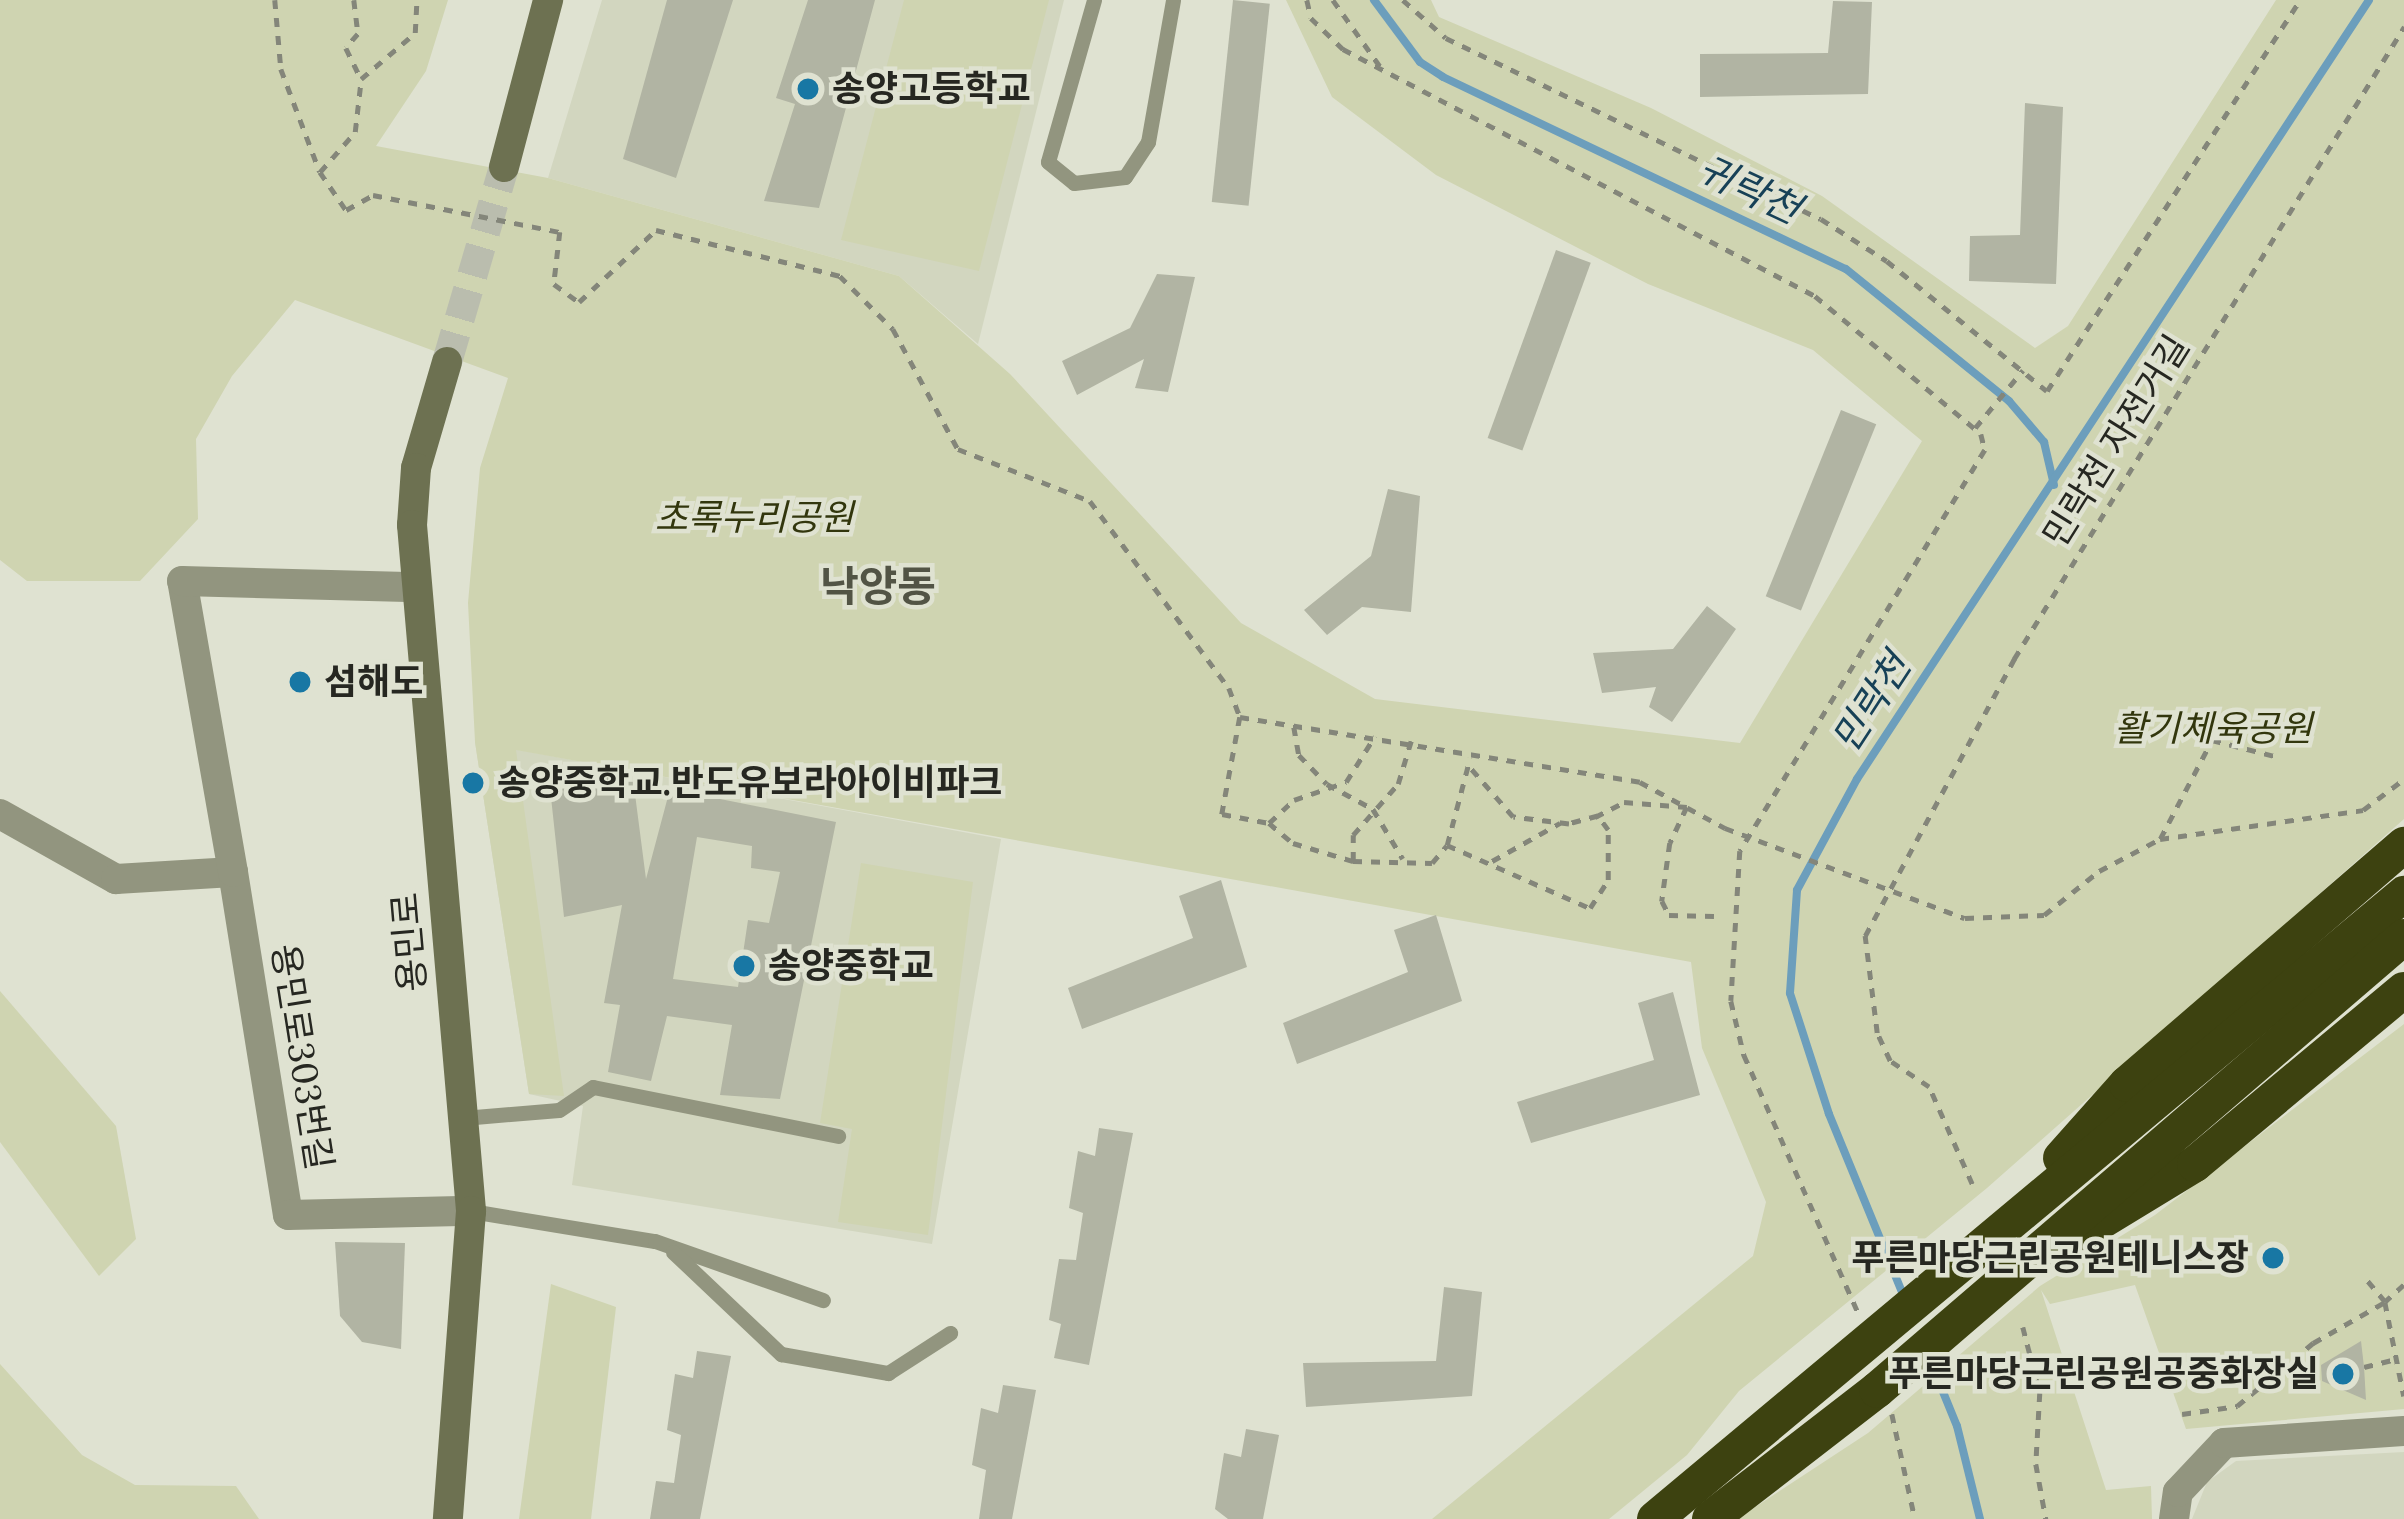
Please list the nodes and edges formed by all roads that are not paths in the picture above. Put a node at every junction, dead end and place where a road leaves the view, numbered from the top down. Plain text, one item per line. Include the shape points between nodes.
1 (548, 0) edge
2 (1094, 0) edge
3 (1173, 0) edge
4 (505, 167) tunnel mouth
5 (447, 362) tunnel mouth
6 (417, 587) junction
7 (0, 814) edge
8 (2404, 845) edge
9 (233, 872) junction
10 (2404, 894) edge
11 (2404, 937) edge
12 (2404, 990) edge
13 (463, 1118) junction
14 (838, 1136) dead end
15 (471, 1211) junction
16 (667, 1246) junction
17 (1978, 1251) junction
18 (1992, 1288) junction
19 (823, 1300) dead end
20 (950, 1334) dead end
21 (2404, 1431) edge
22 (1718, 1503) edge
23 (448, 1519) edge
24 (1655, 1519) edge
25 (1670, 1519) edge
26 (2174, 1519) edge

1 - 4 street
2 - 3 lane via 1048,162 1074,183 1125,177 1148,142
5 - 6 street, 용민로 via 416,468
6 - 9 street, 용민로303번길 via 182,581
6 - 13 street, 용민로
7 - 9 street via 116,879
8 - 17 highway via 2127,1084
9 - 15 street, 용민로303번길 via 288,1215
10 - 17 highway
11 - 18 highway
12 - 18 highway via 2195,1164
13 - 14 lane via 559,1110 593,1087
13 - 15 street, 용민로
15 - 16 lane via 588,1225
15 - 23 street, 용민로
16 - 19 lane
16 - 20 lane via 781,1354 889,1373
17 - 22 highway via 1862,1334
18 - 22 highway via 1884,1398
21 - 26 street via 2224,1443 2178,1492
22 - 24 highway
22 - 25 highway

